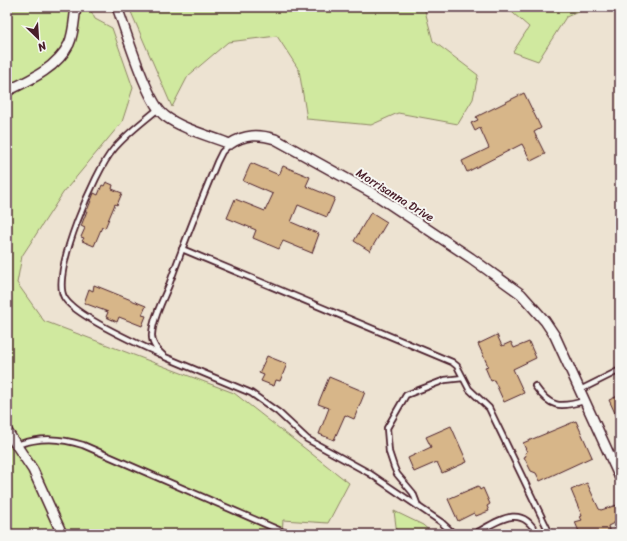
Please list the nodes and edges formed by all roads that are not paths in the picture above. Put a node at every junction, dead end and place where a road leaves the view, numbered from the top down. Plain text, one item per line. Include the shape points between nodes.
1 (76, 7) edge
2 (117, 7) edge
3 (7, 91) edge
4 (158, 109) junction
5 (230, 144) junction
6 (182, 249) junction
7 (165, 357) junction
8 (620, 370) edge
9 (463, 378) junction
10 (535, 386) dead end
11 (580, 390) junction
12 (584, 401) junction
13 (7, 431) edge
14 (17, 445) junction
15 (620, 478) edge
16 (418, 506) junction
17 (62, 534) edge
18 (288, 534) edge
19 (454, 534) edge
20 (474, 534) edge
21 (537, 534) edge
22 (550, 534) edge

1 - 3 street via 72,34 63,54 43,72
2 - 4 street via 152,101
4 - 5 street via 173,121
4 - 7 lane via 113,150 100,171 82,211 61,281 64,297 75,309
5 - 6 lane via 216,162
5 - 11 street, Morrisanna Drive via 254,135 275,139 376,195 471,258 521,294 534,307 555,336
6 - 7 lane via 152,333 154,344
6 - 9 lane via 452,362
7 - 16 lane via 251,393 278,412 307,439 369,473
8 - 11 lane
9 - 16 lane via 445,380 406,395 387,428 389,452 394,467 413,493
9 - 22 lane via 469,389 489,408
10 - 12 lane via 544,398 559,406
11 - 12 street, Morrisanna Drive
12 - 15 street, Morrisanna Drive
13 - 14 street
14 - 17 street via 33,470
14 - 18 lane via 54,438 83,444
16 - 19 lane
20 - 21 lane via 513,516 525,518

